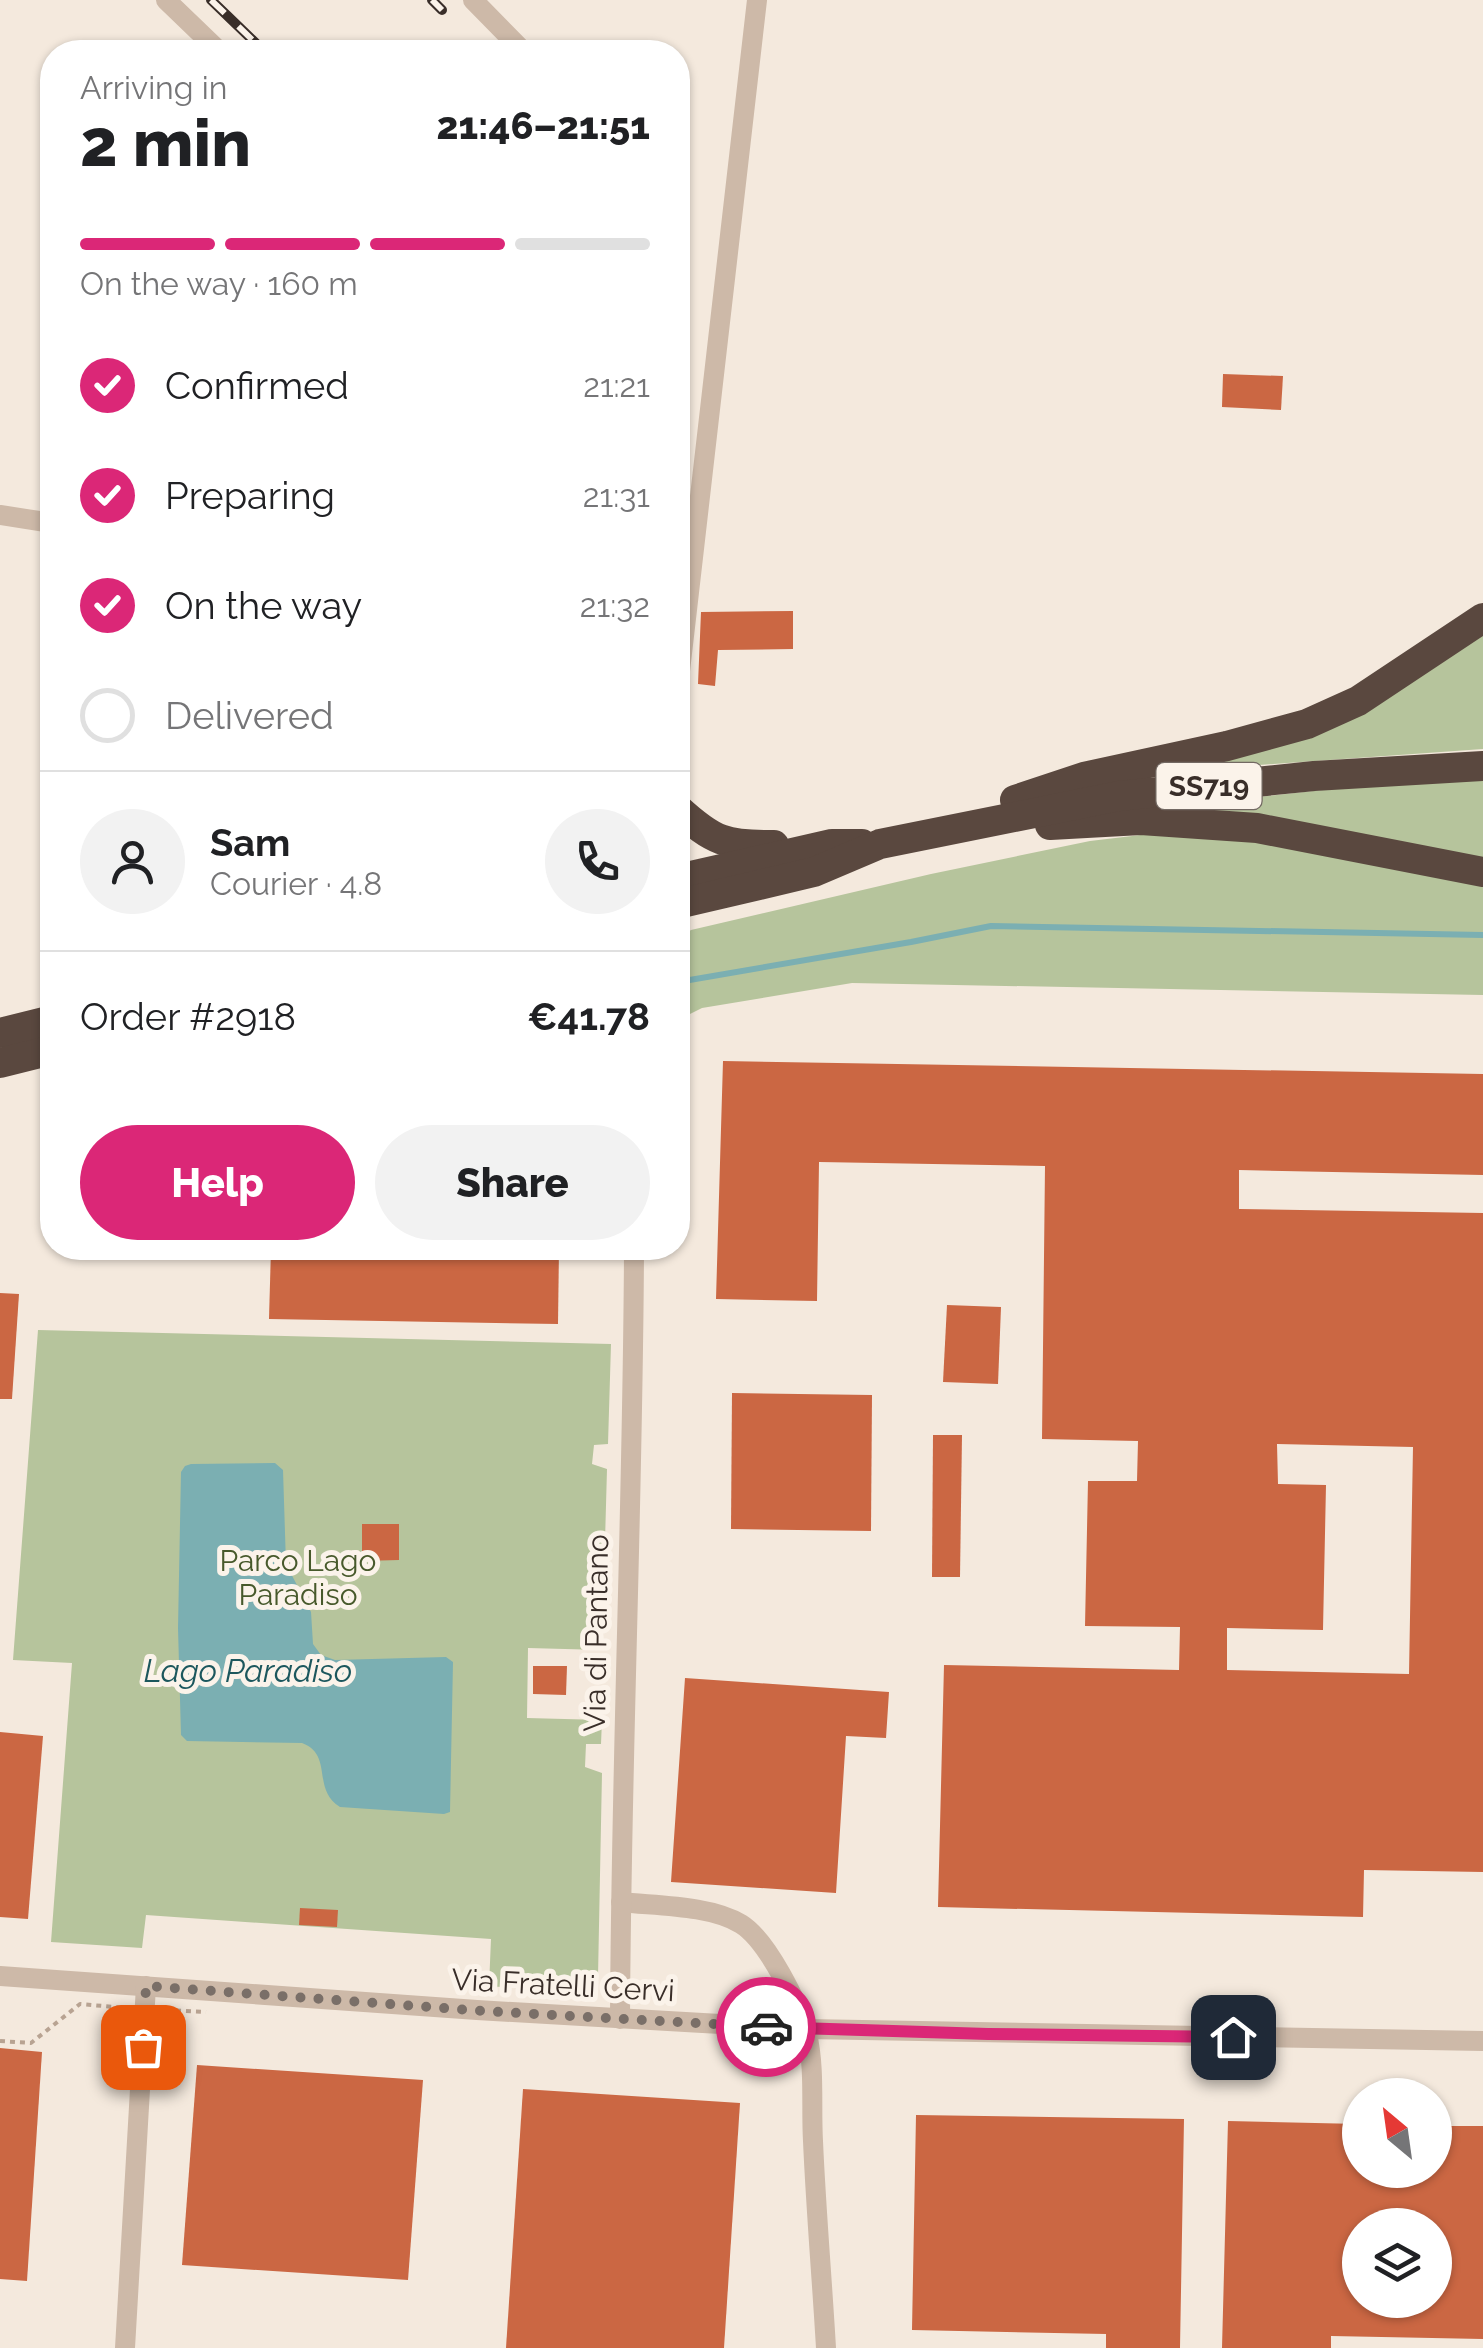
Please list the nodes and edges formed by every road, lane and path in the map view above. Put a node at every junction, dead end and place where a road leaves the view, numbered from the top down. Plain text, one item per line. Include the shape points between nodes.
1 (166, 0) edge
2 (473, 0) edge
3 (757, 0) edge
4 (208, 40) edge
5 (512, 40) edge
6 (0, 515) edge
7 (40, 520) edge
8 (690, 570) edge
9 (1483, 618) edge
10 (1483, 766) edge
11 (690, 820) edge
12 (938, 831) junction
13 (832, 844) junction
14 (880, 844) junction
15 (814, 872) junction
16 (1483, 872) edge
17 (690, 875) edge
18 (690, 901) edge
19 (690, 921) edge
20 (40, 1023) edge
21 (0, 1032) edge
22 (40, 1053) edge
23 (0, 1063) edge
24 (634, 1260) edge
25 (621, 1902) junction
26 (0, 1976) edge
27 (146, 1986) junction
28 (145, 2010) junction
29 (207, 2012) dead end
30 (620, 2019) junction
31 (806, 2029) junction
32 (0, 2041) edge
33 (1483, 2041) edge
34 (124, 2348) edge
35 (826, 2348) edge

1 - 4 street
2 - 5 street
3 - 8 street
6 - 7 street
9 - 12 highway via 1358,702 1307,724 1069,782
10 - 12 highway, SS719 via 1119,796
11 - 13 highway via 719,840 746,845
12 - 14 highway, SS719
12 - 16 highway via 1140,820 1257,828
13 - 14 highway, SS719
13 - 17 highway, SS719
14 - 15 highway, SS719
15 - 18 highway, SS719
15 - 19 highway
20 - 21 highway
22 - 23 highway
24 - 25 street, Via di Pantano
25 - 30 street, Via di Pantano
25 - 31 street via 692,1909 741,1924 762,1943
26 - 27 street, Via Fratelli Cervi
27 - 28 street
27 - 30 street, Via Fratelli Cervi
28 - 29 path
28 - 32 path via 80,2004 31,2043
28 - 34 street
30 - 31 street, Via Fratelli Cervi
31 - 33 street, Via Fratelli Cervi
31 - 35 street

